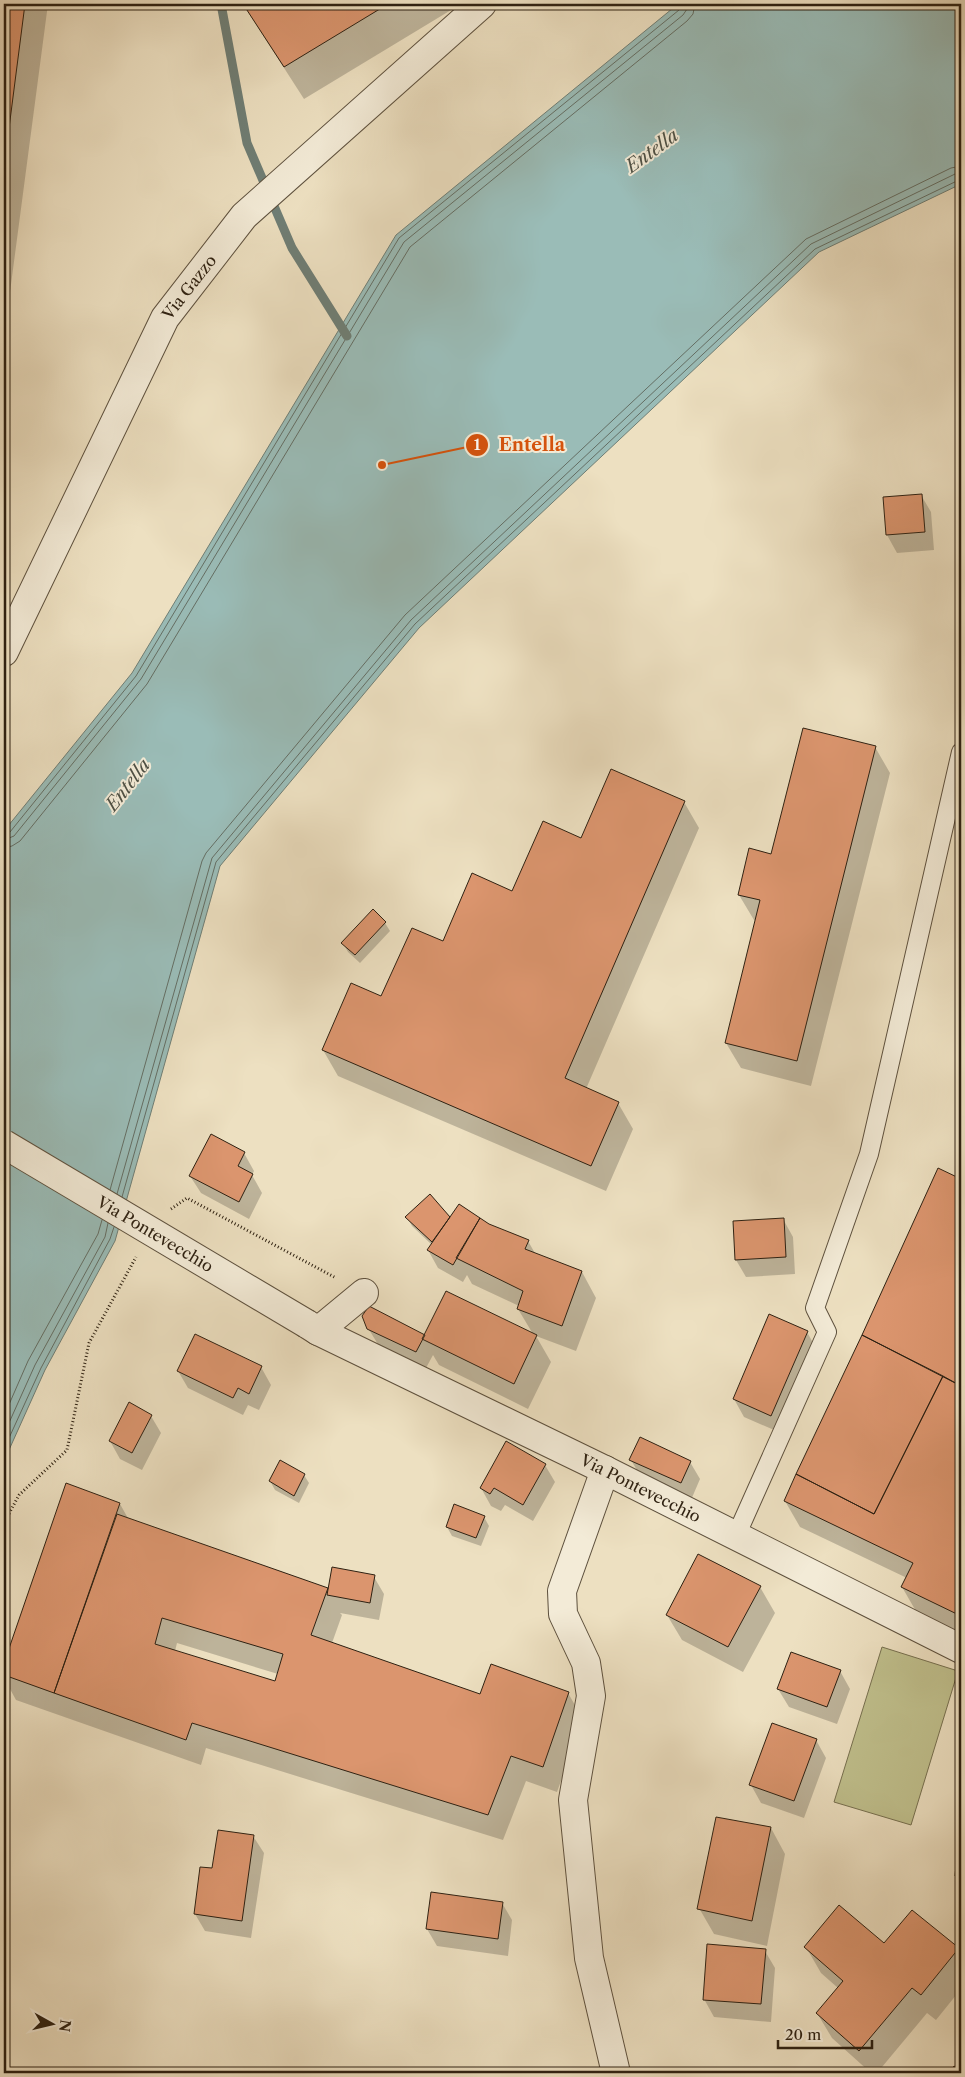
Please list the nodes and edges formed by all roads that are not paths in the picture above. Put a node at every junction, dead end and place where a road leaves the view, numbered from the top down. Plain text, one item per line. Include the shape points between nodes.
1 (482, 4) edge
2 (4, 652) edge
3 (961, 752) edge
4 (4, 1144) edge
5 (364, 1293) road end
6 (312, 1328) junction
7 (605, 1470) junction
8 (736, 1536) junction
9 (961, 1649) edge
10 (616, 2073) edge

1 - 2 street, Via Gazzo via 244,216 165,318
3 - 8 lane via 869,1154 815,1308 827,1332
4 - 6 street, Via Pontevecchio, bridge
5 - 6 street
6 - 7 street, Via Pontevecchio
7 - 8 street, Via Pontevecchio
7 - 10 street via 562,1592 563,1614 586,1663 591,1696 573,1800 589,1958
8 - 9 street, Via Pontevecchio

